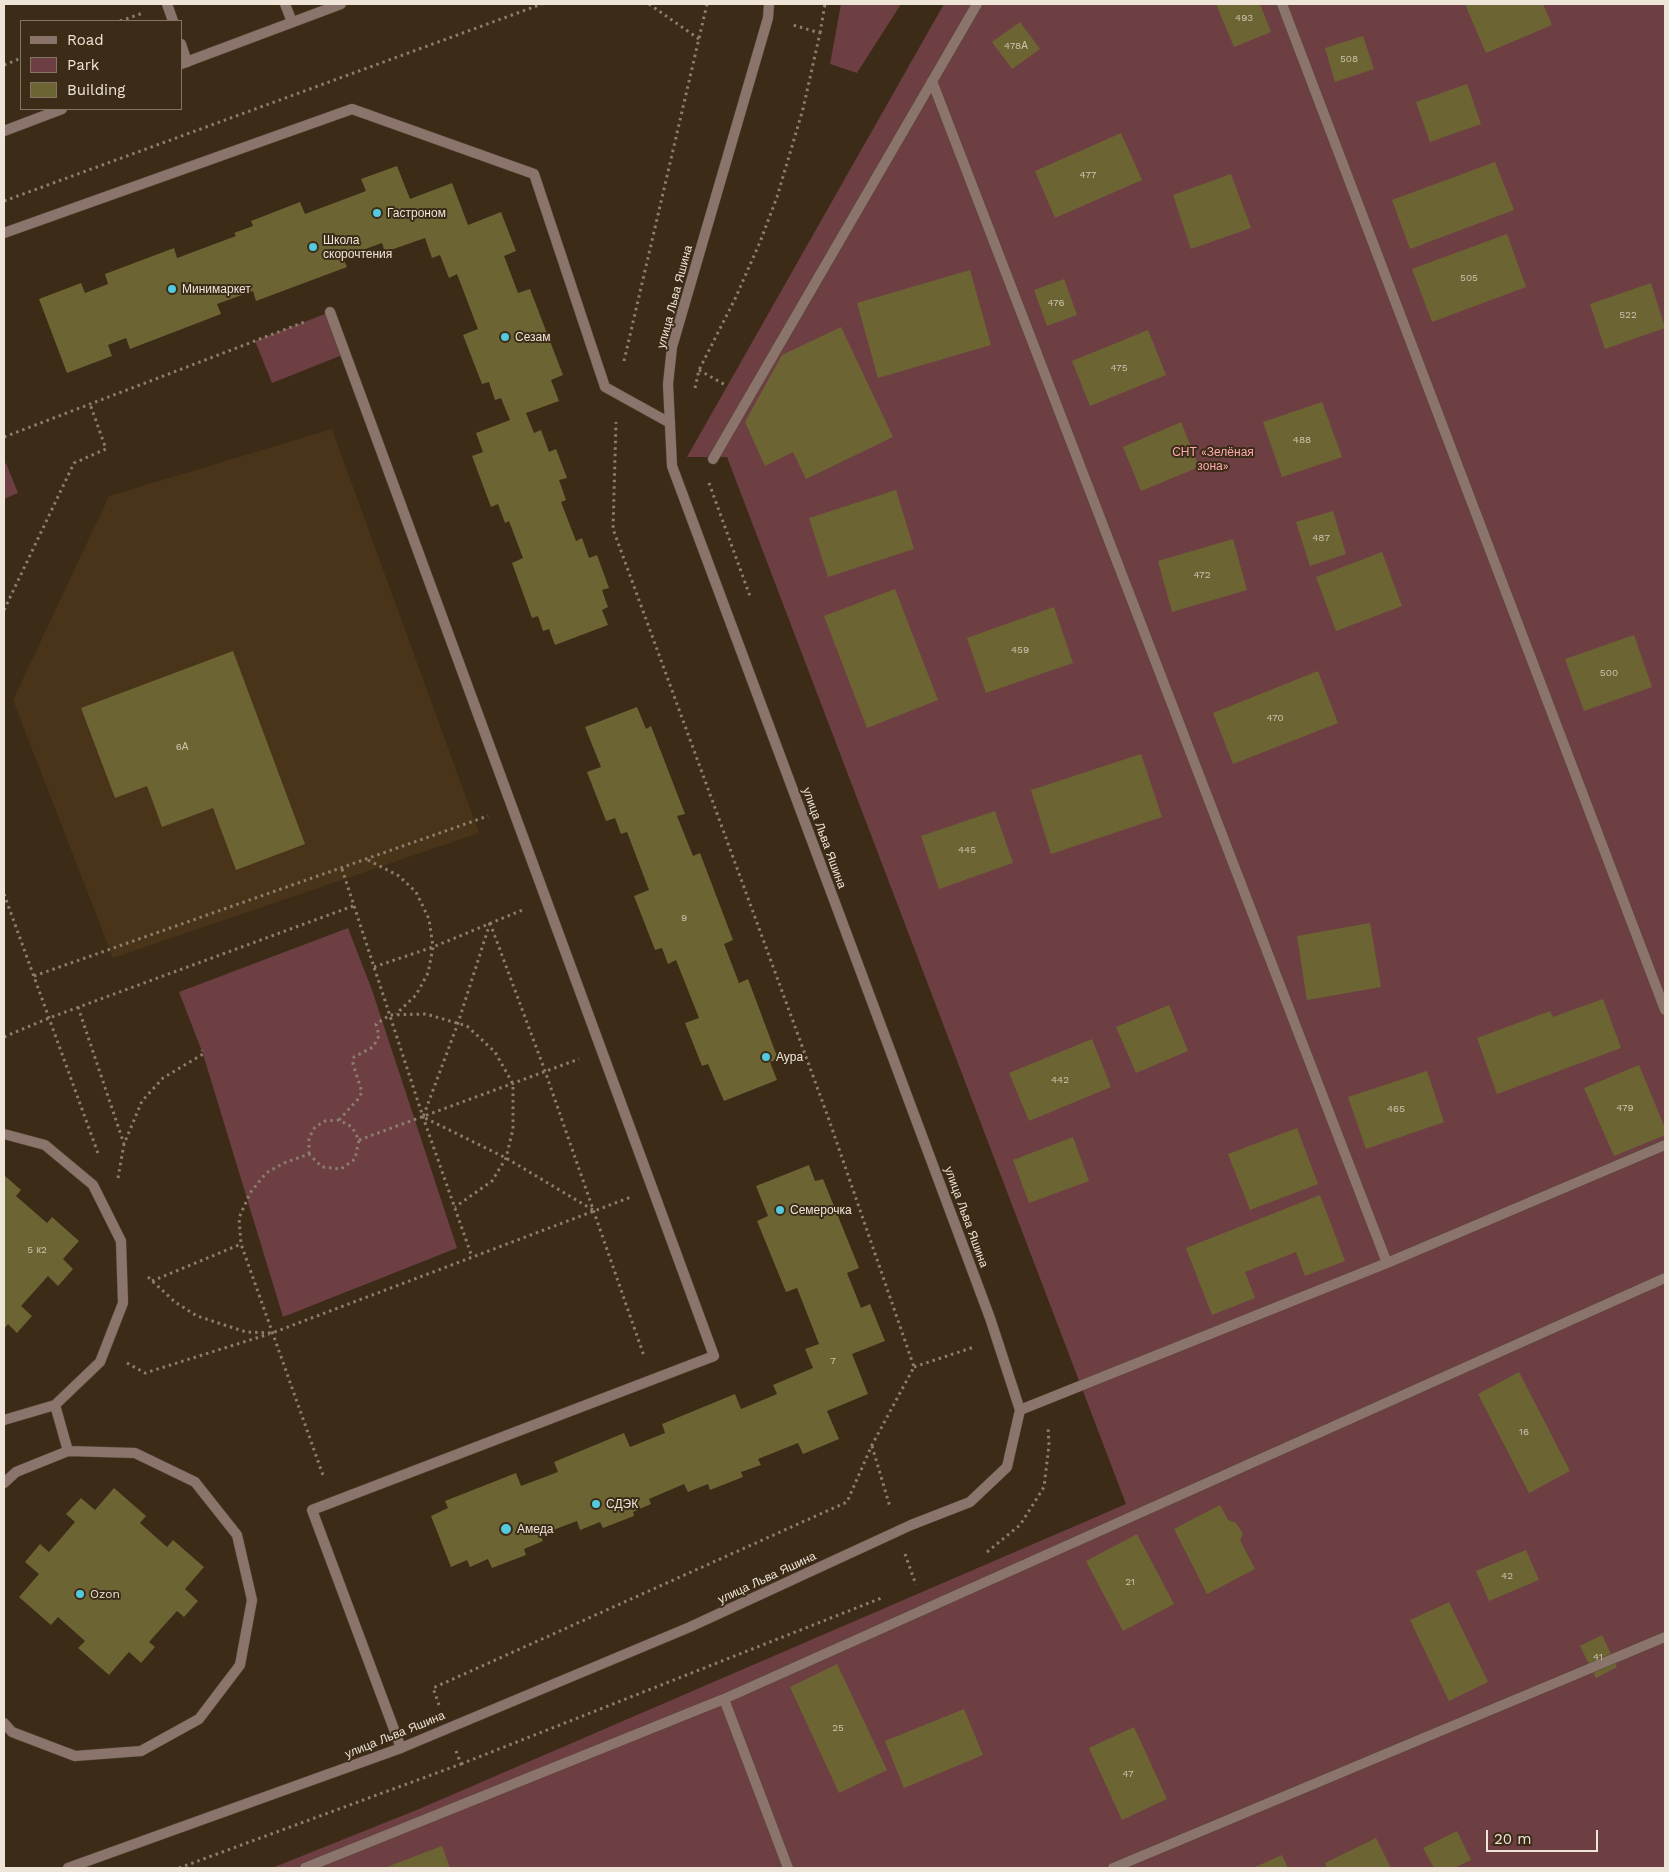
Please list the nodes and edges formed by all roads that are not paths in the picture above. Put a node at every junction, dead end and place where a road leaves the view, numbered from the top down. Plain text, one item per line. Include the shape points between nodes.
1 (167, 4) edge
2 (285, 4) edge
3 (341, 4) edge
4 (769, 4) edge
5 (977, 4) edge
6 (1282, 4) edge
7 (173, 20) edge
8 (292, 22) junction
9 (182, 50) edge
10 (184, 63) edge
11 (932, 82) junction
12 (59, 110) edge
13 (4, 131) edge
14 (4, 233) edge
15 (330, 312) road end
16 (670, 423) junction
17 (713, 459) dead end
18 (1665, 1010) edge
19 (4, 1134) edge
20 (1665, 1145) edge
21 (1387, 1263) junction
22 (1665, 1278) edge
23 (55, 1405) junction
24 (1020, 1410) junction
25 (4, 1420) edge
26 (68, 1451) junction
27 (4, 1484) edge
28 (1665, 1637) edge
29 (724, 1699) junction
30 (4, 1723) edge
31 (401, 1748) junction
32 (68, 1868) edge
33 (305, 1868) edge
34 (788, 1868) edge
35 (1113, 1868) edge

1 - 7 street
2 - 8 street
3 - 8 street
4 - 16 street, улица Льва Яшина via 768,18 672,346 668,384
5 - 11 street
6 - 18 street
8 - 10 street
9 - 10 street
11 - 17 street
11 - 21 street
12 - 13 street
14 - 16 street via 352,108 534,174 605,387
15 - 31 street via 714,1356 312,1510
16 - 24 street, улица Льва Яшина via 672,466 990,1318
19 - 23 street via 45,1145 93,1185 121,1241 123,1303 105,1350 100,1362
20 - 21 street
21 - 24 street
22 - 29 street
23 - 25 street
23 - 26 street
24 - 31 street, улица Льва Яшина via 1007,1467 970,1502 911,1525 690,1627
26 - 27 street via 16,1472
26 - 30 street via 135,1453 195,1482 237,1535 252,1600 240,1665 200,1719 141,1752 74,1756 12,1732
28 - 35 street
29 - 33 street
29 - 34 street
31 - 32 street, улица Льва Яшина

